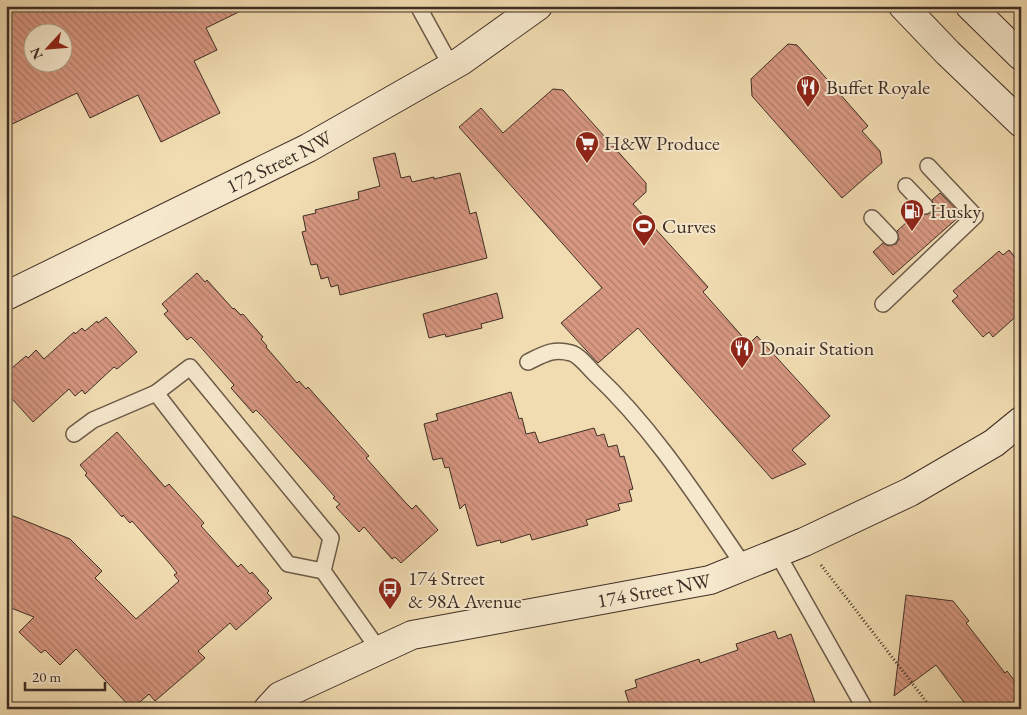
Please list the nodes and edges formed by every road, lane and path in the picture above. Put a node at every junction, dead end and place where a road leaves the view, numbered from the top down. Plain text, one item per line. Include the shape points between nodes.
1 (418, 6) edge
2 (538, 6) edge
3 (903, 6) edge
4 (970, 6) edge
5 (1015, 6) edge
6 (1021, 12) edge
7 (1021, 56) edge
8 (451, 66) junction
9 (1021, 123) edge
10 (928, 166) dead end
11 (906, 186) dead end
12 (925, 206) dead end
13 (872, 218) dead end
14 (890, 237) dead end
15 (6, 296) edge
16 (883, 304) dead end
17 (528, 362) dead end
18 (156, 393) junction
19 (1021, 421) edge
20 (74, 434) dead end
21 (804, 542) junction
22 (777, 553) junction
23 (744, 566) junction
24 (322, 571) junction
25 (379, 650) junction
26 (268, 709) edge
27 (865, 709) edge
28 (932, 709) edge

1 - 8 lane
2 - 8 street, 172 Street NW
3 - 9 street
4 - 7 street
5 - 6 path
8 - 15 street, 172 Street NW via 308,148
10 - 16 lane via 975,216 951,231 916,264
11 - 12 lane
13 - 14 lane
17 - 23 lane via 551,351 573,353 600,378 678,469
18 - 20 lane via 93,420
18 - 24 lane via 288,564
18 - 24 lane via 190,367 331,538
19 - 21 street, 174 Street NW via 994,444 910,492
21 - 22 street, 174 Street NW
21 - 28 path
22 - 23 street, 174 Street NW
22 - 27 lane
23 - 25 street, 174 Street NW via 710,580 412,635
24 - 25 lane
25 - 26 street, 174 Street NW via 280,696

